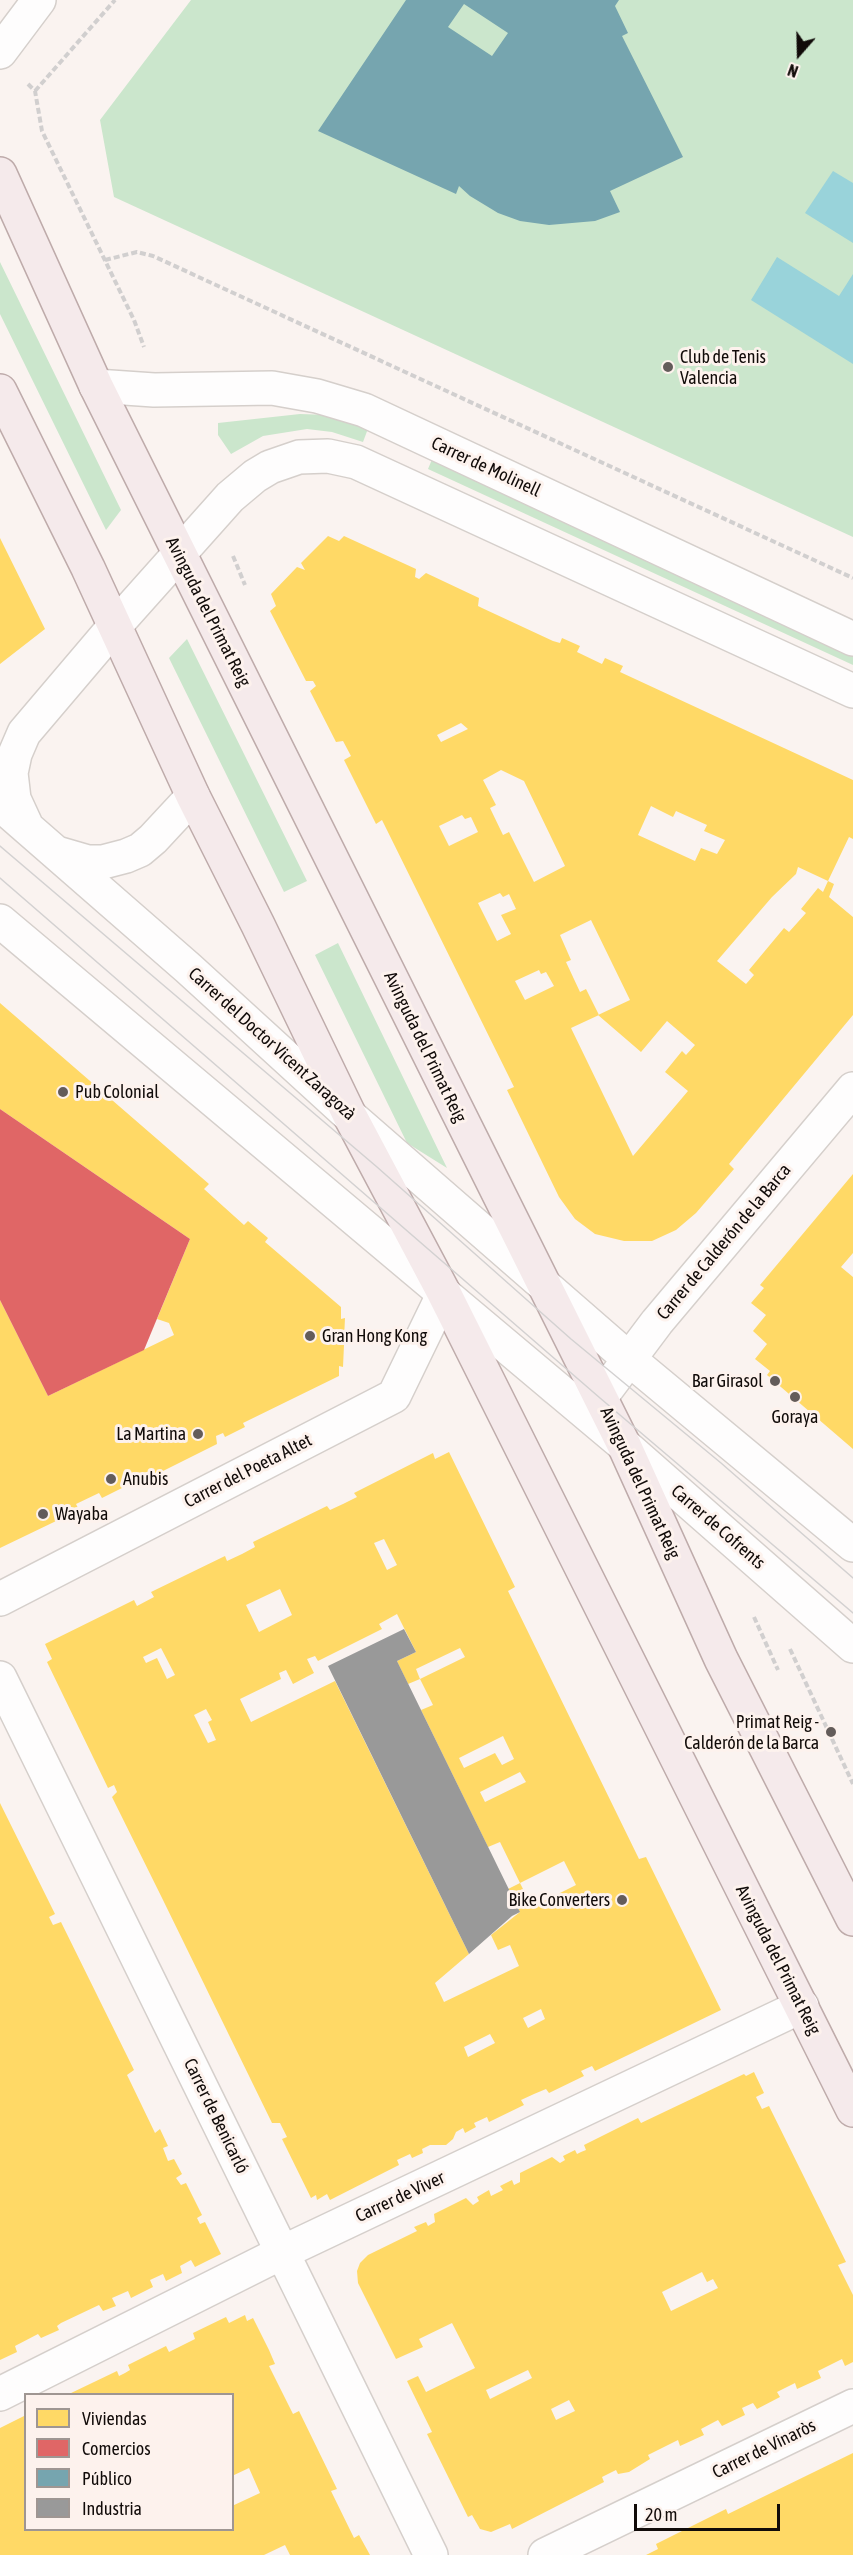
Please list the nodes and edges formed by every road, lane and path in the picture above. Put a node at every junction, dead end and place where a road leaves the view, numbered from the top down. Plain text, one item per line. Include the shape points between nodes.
1 (39, 0) edge
2 (115, 0) edge
3 (0, 52) edge
4 (0, 174) edge
5 (105, 260) junction
6 (96, 386) junction
7 (154, 390) junction
8 (0, 391) edge
9 (212, 518) junction
10 (179, 554) junction
11 (853, 578) edge
12 (246, 594) dead end
13 (114, 627) junction
14 (853, 639) edge
15 (853, 691) edge
16 (193, 796) junction
17 (0, 804) edge
18 (36, 836) junction
19 (0, 921) edge
20 (853, 1089) edge
21 (350, 1116) junction
22 (544, 1285) junction
23 (444, 1293) junction
24 (629, 1359) junction
25 (600, 1398) junction
26 (624, 1445) junction
27 (853, 1545) edge
28 (0, 1599) edge
29 (752, 1612) dead end
30 (786, 1642) dead end
31 (853, 1646) edge
32 (778, 1671) dead end
33 (0, 1678) edge
34 (853, 1784) edge
35 (853, 1919) edge
36 (802, 2006) junction
37 (853, 2110) edge
38 (283, 2252) junction
39 (0, 2394) edge
40 (853, 2406) edge
41 (431, 2555) edge
42 (545, 2555) edge

1 - 3 street
2 - 5 path via 35,91 42,132
4 - 6 main road, Avinguda del Primat Reig
5 - 7 path via 143,343
5 - 11 path via 137,252 153,256
6 - 7 street, Carrer de Molinell
6 - 10 main road, Avinguda del Primat Reig
7 - 14 street, Carrer de Molinell via 272,388 364,410
8 - 13 main road, Avinguda del Primat Reig
9 - 10 street
9 - 12 path via 239,566
9 - 15 street via 230,497 270,467 299,457 328,456 356,462
10 - 13 street
10 - 22 main road, Avinguda del Primat Reig
13 - 16 main road, Avinguda del Primat Reig
13 - 18 street via 24,733 15,754 11,773 14,799
16 - 18 street via 140,850 103,862 57,853
16 - 21 main road, Avinguda del Primat Reig
17 - 18 street, Carrer del Doctor Vicent Zaragozà
18 - 21 street, Carrer del Doctor Vicent Zaragozà
19 - 23 street
20 - 24 street, Carrer de Calderón de la Barca
21 - 22 street, Carrer del Doctor Vicent Zaragozà
21 - 23 main road, Avinguda del Primat Reig
22 - 24 street
22 - 25 main road, Avinguda del Primat Reig
23 - 26 street, Carrer de Cofrents
23 - 28 street, Carrer del Poeta Altet via 394,1396
23 - 36 main road, Avinguda del Primat Reig
24 - 25 street, Carrer de Calderón de la Barca
24 - 27 street
25 - 26 main road, Avinguda del Primat Reig
26 - 31 street, Carrer de Cofrents
26 - 35 main road, Avinguda del Primat Reig via 722,1659
29 - 32 path
30 - 34 path
33 - 38 street, Carrer de Benicarló
36 - 37 main road, Avinguda del Primat Reig
36 - 38 street, Carrer de Viver
38 - 39 street, Carrer de Viver
38 - 41 street, Carrer de Benicarló
40 - 42 street, Carrer de Vinaròs

